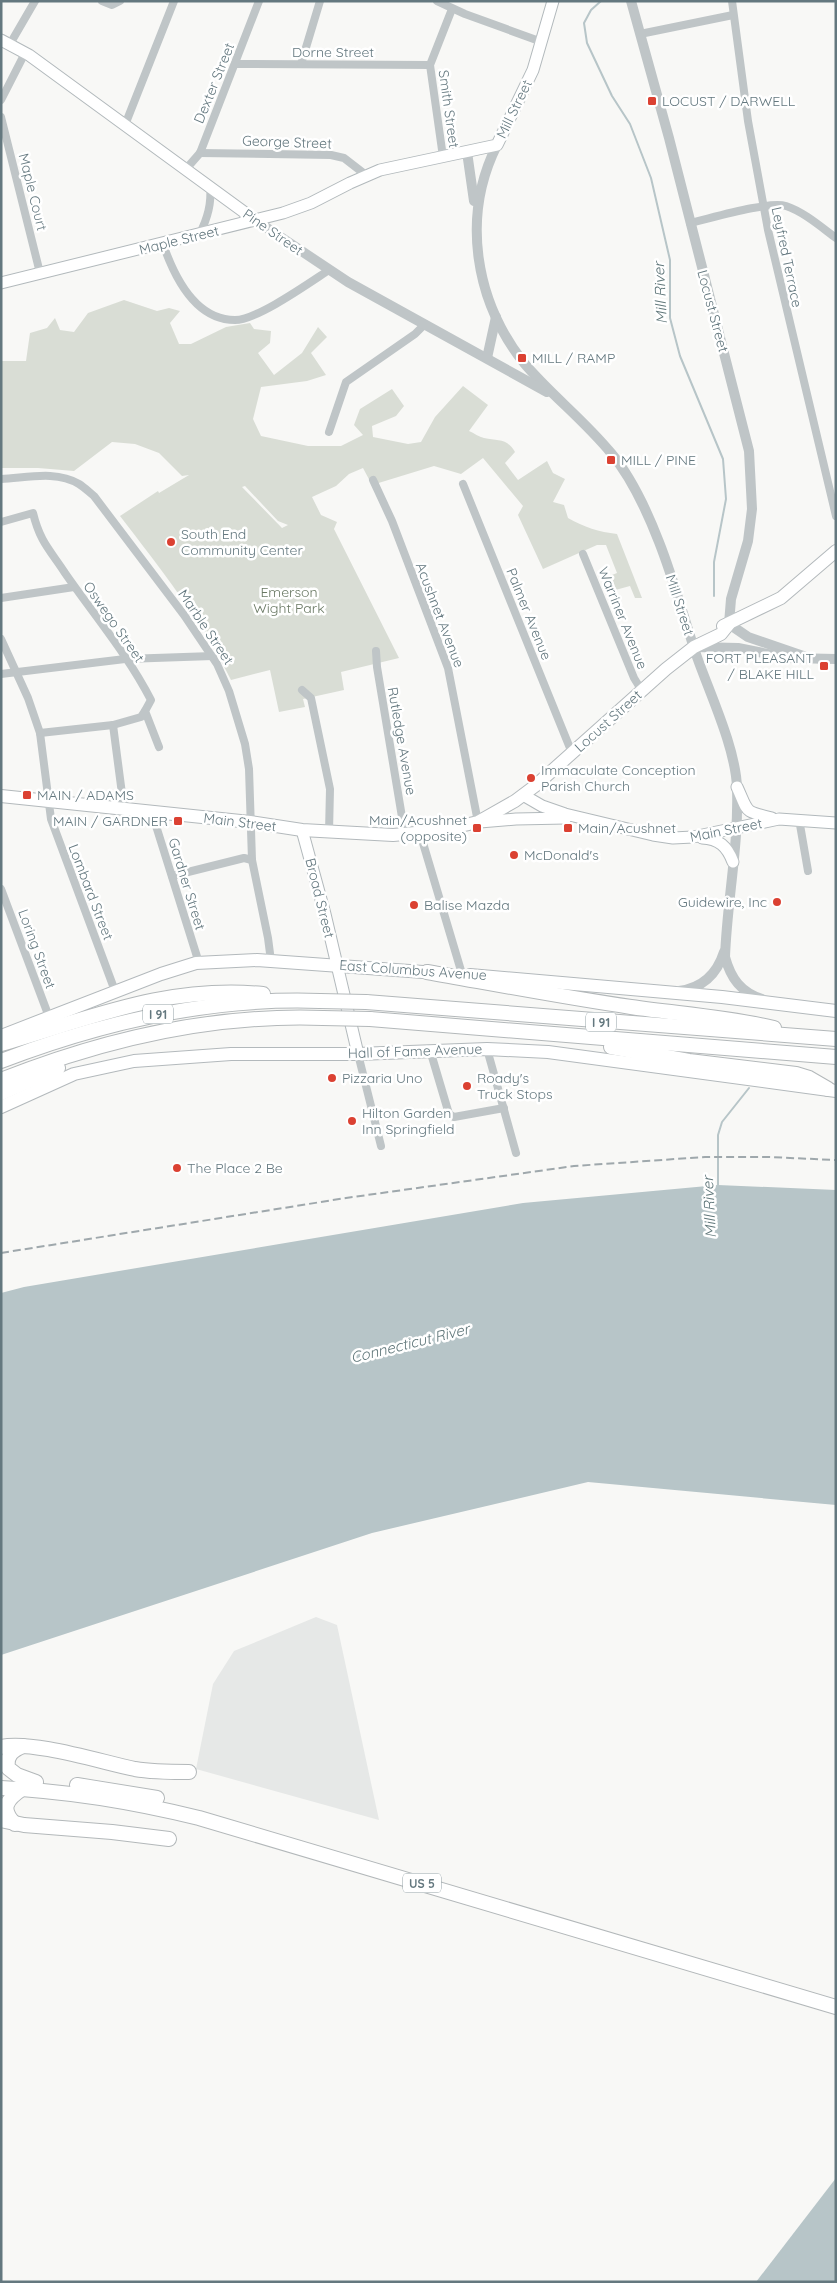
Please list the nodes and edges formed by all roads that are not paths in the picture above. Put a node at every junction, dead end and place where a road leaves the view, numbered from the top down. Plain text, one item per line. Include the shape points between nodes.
1 (35, 1) edge
2 (102, 1) edge
3 (120, 1) edge
4 (174, 1) edge
5 (259, 1) edge
6 (320, 1) edge
7 (437, 1) edge
8 (553, 1) edge
9 (631, 1) edge
10 (732, 1) edge
11 (452, 9) junction
12 (733, 14) junction
13 (640, 34) junction
14 (6, 42) edge
15 (542, 42) junction
16 (26, 53) junction
17 (236, 64) junction
18 (302, 64) junction
19 (430, 65) junction
20 (1, 100) edge
21 (1, 116) edge
22 (125, 125) junction
23 (497, 145) junction
24 (467, 152) junction
25 (200, 153) junction
26 (444, 157) junction
27 (186, 169) junction
28 (366, 175) junction
29 (210, 187) junction
30 (763, 206) junction
31 (476, 217) junction
32 (255, 220) junction
33 (690, 223) junction
34 (199, 236) junction
35 (836, 238) edge
36 (163, 244) junction
37 (330, 270) junction
38 (40, 274) junction
39 (1, 283) edge
40 (496, 316) junction
41 (425, 324) junction
42 (487, 358) junction
43 (559, 400) junction
44 (329, 432) dead end
45 (1, 479) edge
46 (373, 480) dead end
47 (463, 484) dead end
48 (836, 516) edge
49 (1, 522) edge
50 (836, 551) edge
51 (583, 554) dead end
52 (74, 587) junction
53 (1, 598) edge
54 (730, 624) junction
55 (1, 639) edge
56 (694, 648) junction
57 (376, 650) dead end
58 (212, 656) junction
59 (810, 658) junction
60 (125, 659) junction
61 (836, 660) edge
62 (16, 672) junction
63 (1, 674) edge
64 (302, 690) dead end
65 (642, 690) junction
66 (146, 711) junction
67 (113, 725) junction
68 (40, 733) junction
69 (158, 747) dead end
70 (572, 753) junction
71 (737, 787) junction
72 (524, 794) junction
73 (2, 795) edge
74 (49, 800) junction
75 (124, 809) junction
76 (152, 813) junction
77 (779, 819) junction
78 (799, 819) junction
79 (587, 820) junction
80 (250, 822) junction
81 (478, 822) junction
82 (836, 823) edge
83 (736, 828) junction
84 (302, 830) junction
85 (329, 832) junction
86 (420, 833) junction
87 (405, 835) junction
88 (693, 837) junction
89 (252, 860) junction
90 (733, 862) junction
91 (808, 872) dead end
92 (172, 876) junction
93 (1, 889) edge
94 (726, 944) junction
95 (271, 961) junction
96 (199, 962) junction
97 (336, 965) junction
98 (427, 972) junction
99 (462, 974) junction
100 (115, 991) junction
101 (673, 992) junction
102 (316, 1000) junction
103 (770, 1002) junction
104 (836, 1011) edge
105 (49, 1017) junction
106 (159, 1032) junction
107 (548, 1035) junction
108 (1, 1036) edge
109 (822, 1038) junction
110 (836, 1040) edge
111 (1, 1044) edge
112 (487, 1048) junction
113 (430, 1050) junction
114 (358, 1054) junction
115 (836, 1057) edge
116 (1, 1061) edge
117 (1, 1080) edge
118 (833, 1090) edge
119 (1, 1093) edge
120 (1, 1107) edge
121 (504, 1108) junction
122 (381, 1146) dead end
123 (516, 1153) dead end
124 (1, 1746) edge
125 (23, 1746) junction
126 (189, 1772) dead end
127 (2, 1782) edge
128 (36, 1782) junction
129 (22, 1789) junction
130 (1, 1820) edge
131 (15, 1824) junction
132 (169, 1839) dead end
133 (836, 1997) edge
134 (836, 2007) edge

1 - 14 street
2 - 3 street via 110,5
4 - 22 street
5 - 17 street, Dexter Street
6 - 18 street
7 - 11 street
8 - 15 main road, Mill Street
9 - 13 street, Locust Street
10 - 12 street, Leyfred Terrace
11 - 15 street
11 - 19 street, Smith Street
12 - 13 street
12 - 30 street, Leyfred Terrace
13 - 33 street, Locust Street
14 - 16 main road, Pine Street
15 - 23 main road, Mill Street via 530,78
16 - 20 street
16 - 22 main road, Pine Street
17 - 18 street, Dorne Street
17 - 25 street, Dexter Street
18 - 19 street, Dorne Street
19 - 26 street, Smith Street
21 - 38 street, Maple Court
22 - 27 main road, Pine Street
23 - 24 main road, Maple Street
23 - 31 street, Mill Street via 480,187
24 - 26 main road, Maple Street
24 - 31 street, Mill Street
25 - 27 street, Dexter Street
25 - 28 street, George Street via 330,155 347,160
26 - 28 main road, Maple Street
27 - 29 main road, Pine Street
28 - 32 main road, Maple Street via 304,206
29 - 32 main road, Pine Street
29 - 34 street via 210,207
30 - 33 street
30 - 35 street via 790,208
30 - 48 street, Leyfred Terrace
31 - 40 street, Mill Street via 482,275
32 - 34 main road, Maple Street
32 - 37 street, Pine Street
33 - 54 street, Locust Street via 749,451 752,509 748,541 731,599
34 - 36 main road, Maple Street
36 - 37 street via 191,298 200,308 215,316 234,320 251,316
36 - 38 main road, Maple Street
37 - 41 street, Pine Street
38 - 39 main road, Maple Street
40 - 42 street
40 - 43 street, Mill Street via 521,358
41 - 42 street, Pine Street
41 - 44 street via 346,382
42 - 43 street, Pine Street
43 - 56 street, Mill Street via 624,471 658,540
45 - 58 street, Marble Street via 41,475 61,478 78,484 94,496
46 - 81 street, Acushnet Avenue via 392,520 448,668
47 - 70 street, Palmer Avenue
49 - 52 street, Oswego Street via 33,513 42,541
50 - 54 main road via 781,598
51 - 65 street, Warriner Avenue via 634,678
52 - 53 street
52 - 60 street, Oswego Street
54 - 56 main road, Locust Street via 721,634
54 - 59 street via 748,637
55 - 62 street, Lombard Street
56 - 59 street via 738,648 788,658
56 - 65 main road, Locust Street
56 - 71 street, Mill Street via 726,741
57 - 87 street, Rutledge Avenue
58 - 60 street
58 - 80 street, Marble Street via 227,686 245,744
59 - 61 street
60 - 62 street
60 - 66 street, Oswego Street via 151,700
62 - 63 street
62 - 68 street, Lombard Street
64 - 85 street via 311,698 328,778 331,800
65 - 70 main road, Locust Street
66 - 67 street via 141,717
66 - 69 street, Oswego Street
67 - 68 street
67 - 75 street
68 - 74 street, Lombard Street
70 - 72 main road, Locust Street
71 - 77 main road via 750,812
71 - 83 street, Mill Street
72 - 79 main road, Main Street via 548,808
72 - 81 main road, Main Street
73 - 74 main road, Main Street
74 - 75 main road, Main Street
74 - 100 street, Lombard Street via 51,819
75 - 76 main road, Main Street
76 - 80 main road, Main Street
76 - 92 street, Gardner Street
77 - 78 main road, Main Street
77 - 83 main road, Main Street
78 - 82 main road, Main Street
78 - 91 street
79 - 81 main road, Main Street via 524,818
79 - 88 main road, Main Street via 663,837
80 - 84 main road, Main Street
80 - 89 street, Marble Street
81 - 86 main road, Main Street
83 - 88 main road, Main Street
83 - 90 street, Mill Street
84 - 85 main road, Main Street
84 - 97 main road, Broad Street
85 - 87 main road, Main Street
86 - 87 main road, Main Street
86 - 99 street
88 - 90 main road via 720,842
89 - 92 street via 244,858
89 - 95 street, Marble Street
90 - 94 street, Mill Street
92 - 96 street, Gardner Street
93 - 105 street, Loring Street
94 - 101 street, Mill Street via 720,963 705,982 688,990
94 - 103 street, Mill Street via 728,968 738,986
95 - 96 main road, East Columbus Avenue
95 - 97 main road, East Columbus Avenue
96 - 100 main road, East Columbus Avenue
97 - 98 main road, East Columbus Avenue
97 - 114 main road, Broad Street
98 - 99 main road, East Columbus Avenue
98 - 109 highway via 617,1005 732,1019
99 - 101 main road, East Columbus Avenue
100 - 105 main road, East Columbus Avenue
101 - 103 main road, East Columbus Avenue
102 - 109 highway, I 91, bridge
102 - 111 highway via 243,993 172,997 96,1013
102 - 116 highway, I 91 via 231,1004 153,1015 75,1035
103 - 104 main road, East Columbus Avenue
105 - 108 main road, East Columbus Avenue
106 - 107 highway, I 91, bridge via 237,1020 323,1018 370,1019
106 - 117 highway, I 91 via 83,1051
106 - 119 highway via 60,1067
107 - 115 highway, I 91
107 - 118 highway via 675,1059 796,1074
109 - 110 highway, I 91
112 - 113 main road, Hall of Fame Avenue
112 - 118 main road, Hall of Fame Avenue via 542,1051
112 - 121 street
113 - 114 main road, Hall of Fame Avenue
113 - 121 street via 449,1114 454,1117
114 - 120 main road, Hall of Fame Avenue via 238,1054 121,1063 62,1078
114 - 122 street
121 - 123 street
124 - 125 highway
125 - 126 highway via 137,1770
125 - 128 highway via 9,1755 8,1768
127 - 128 highway, US 5
127 - 129 highway, US 5
128 - 133 highway, US 5 via 132,1793 216,1813
129 - 131 highway via 9,1799 5,1808 6,1816
129 - 134 highway, US 5 via 122,1801 199,1818
130 - 131 highway
131 - 132 highway

